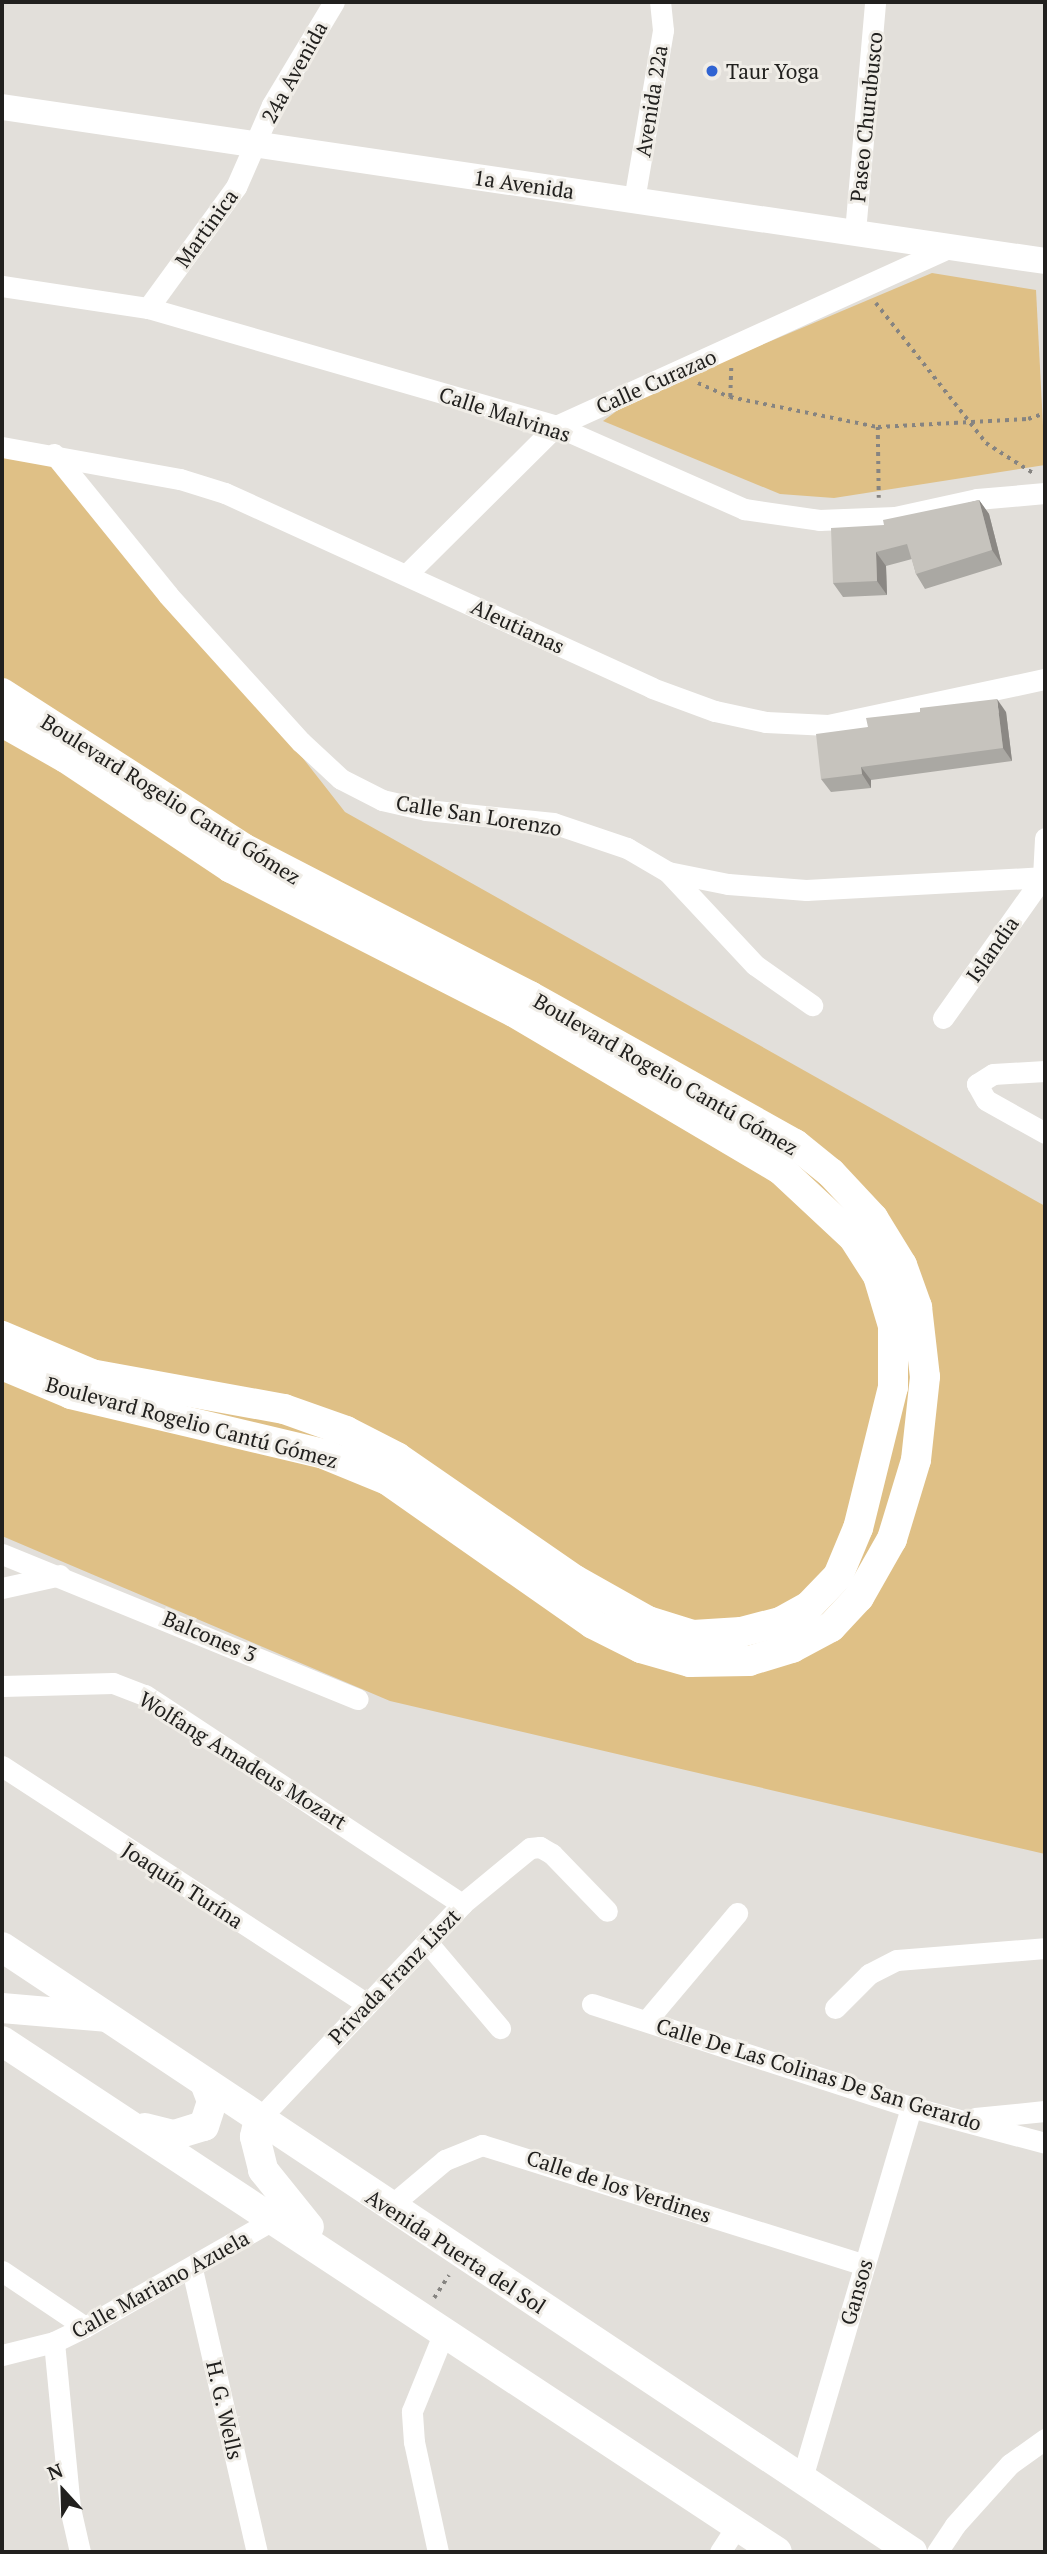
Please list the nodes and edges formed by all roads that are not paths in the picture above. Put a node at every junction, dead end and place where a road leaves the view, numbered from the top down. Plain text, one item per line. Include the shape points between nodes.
1 (334, 2) edge
2 (660, 2) edge
3 (875, 2) edge
4 (2, 107) edge
5 (257, 144) junction
6 (634, 200) junction
7 (855, 232) junction
8 (948, 248) junction
9 (1045, 261) edge
10 (2, 286) edge
11 (148, 308) junction
12 (556, 426) junction
13 (2, 447) edge
14 (54, 454) junction
15 (1041, 485) edge
16 (406, 575) junction
17 (1045, 679) edge
18 (2, 693) edge
19 (2, 722) edge
20 (1045, 838) edge
21 (668, 872) junction
22 (1044, 877) edge
23 (811, 1006) dead end
24 (943, 1018) dead end
25 (1045, 1071) edge
26 (1045, 1133) edge
27 (2, 1336) edge
28 (2, 1365) edge
29 (2, 1554) edge
30 (60, 1575) junction
31 (2, 1588) edge
32 (2, 1686) edge
33 (359, 1699) dead end
34 (2, 1766) edge
35 (462, 1905) junction
36 (607, 1911) dead end
37 (737, 1913) dead end
38 (427, 1942) junction
39 (2, 1947) edge
40 (1045, 1948) edge
41 (365, 2003) junction
42 (592, 2004) dead end
43 (2, 2008) edge
44 (835, 2008) dead end
45 (45, 2013) junction
46 (107, 2017) junction
47 (647, 2020) junction
48 (500, 2028) dead end
49 (2, 2041) edge
50 (34, 2062) junction
51 (205, 2083) junction
52 (911, 2107) junction
53 (1045, 2111) edge
54 (259, 2119) junction
55 (962, 2119) junction
56 (131, 2125) junction
57 (1045, 2143) edge
58 (389, 2207) junction
59 (276, 2218) junction
60 (864, 2265) junction
61 (345, 2266) junction
62 (192, 2269) junction
63 (2, 2271) edge
64 (433, 2324) junction
65 (85, 2327) junction
66 (54, 2342) junction
67 (2, 2355) edge
68 (1045, 2439) edge
69 (802, 2478) junction
70 (737, 2527) junction
71 (80, 2552) edge
72 (257, 2552) edge
73 (438, 2552) edge
74 (720, 2552) edge
75 (777, 2552) edge
76 (912, 2552) edge
77 (937, 2552) edge

1 - 5 street, 24a Avenida via 272,105
2 - 6 street, Avenida 22a via 663,30
3 - 7 street, Paseo Churubusco
4 - 5 street, 1a Avenida
5 - 6 street, 1a Avenida
5 - 11 street, Martinica via 236,187
6 - 7 street, 1a Avenida
7 - 8 street, 1a Avenida
8 - 9 street, 1a Avenida
8 - 12 street, Calle Curazao
10 - 11 street, Calle Malvinas
11 - 12 street, Calle Malvinas
12 - 15 street, Calle Malvinas via 744,509 819,520 879,517
12 - 16 street, Calle Curazao
13 - 14 street, Aleutianas
14 - 16 street, Aleutianas via 180,479 225,493
14 - 21 street, Calle San Lorenzo via 168,595 301,742 341,779 382,800 426,810 553,823 627,848
16 - 17 street, Aleutianas via 652,688 715,711 766,722 828,725
18 - 28 main road, Boulevard Rogelio Cantú Gómez via 243,848 530,996 795,1144 831,1173 873,1218 902,1265 917,1307 925,1377 916,1460 892,1539 859,1597 831,1627 792,1648 749,1661 690,1662 641,1648 593,1624 387,1480 324,1454 71,1394
19 - 27 main road, Boulevard Rogelio Cantú Gómez via 66,758 231,868 514,1012 780,1168 853,1237 878,1276 893,1326 893,1387 858,1528 838,1576 809,1606 780,1622 741,1632 693,1635 648,1621 575,1580 397,1457 346,1431 284,1409 92,1374
20 - 22 street
21 - 22 street, Calle San Lorenzo via 728,884 806,890
21 - 23 street via 755,965
22 - 24 street, Islandia
25 - 26 street via 993,1074 977,1084 986,1100
29 - 30 street, Balcones 3
30 - 31 street
30 - 33 street, Balcones 3
32 - 35 street, Wolfang Amadeus Mozart via 113,1683 145,1695
34 - 41 street, Joaquín Turína
35 - 36 street, Privada Franz Liszt via 519,1856 540,1847
35 - 38 street, Privada Franz Liszt
37 - 47 street
38 - 41 street, Privada Franz Liszt
38 - 48 street
39 - 46 main road, Avenida Puerta del Sol
40 - 44 street via 897,1960 869,1973
41 - 54 street, Privada Franz Liszt
42 - 47 street, Calle De Las Colinas De San Gerardo
43 - 45 main road
45 - 46 main road
45 - 50 main road via 31,2032
46 - 51 main road, Avenida Puerta del Sol
47 - 52 street, Calle De Las Colinas De San Gerardo
49 - 50 main road
50 - 56 main road
51 - 54 main road, Avenida Puerta del Sol
51 - 56 main road via 212,2101 204,2126 174,2135
52 - 55 street, Calle De Las Colinas De San Gerardo
52 - 60 street, Gansos
53 - 55 street
54 - 58 main road, Avenida Puerta del Sol
54 - 61 main road via 256,2144 263,2171
55 - 57 street, Calle De Las Colinas De San Gerardo
56 - 59 main road
58 - 60 street, Calle de los Verdines via 445,2160 482,2145
58 - 69 main road, Avenida Puerta del Sol
59 - 61 main road
59 - 62 street, Calle Mariano Azuela
60 - 69 street, Gansos
61 - 64 main road
62 - 65 street, Calle Mariano Azuela
62 - 72 street, H. G. Wells
63 - 65 street
64 - 70 main road
64 - 73 street via 412,2411 414,2442
65 - 66 street, Calle Mariano Azuela
66 - 67 street, Calle Mariano Azuela
66 - 71 street via 70,2508
68 - 77 street via 1010,2464
69 - 76 main road, Avenida Puerta del Sol
70 - 74 street
70 - 75 main road

